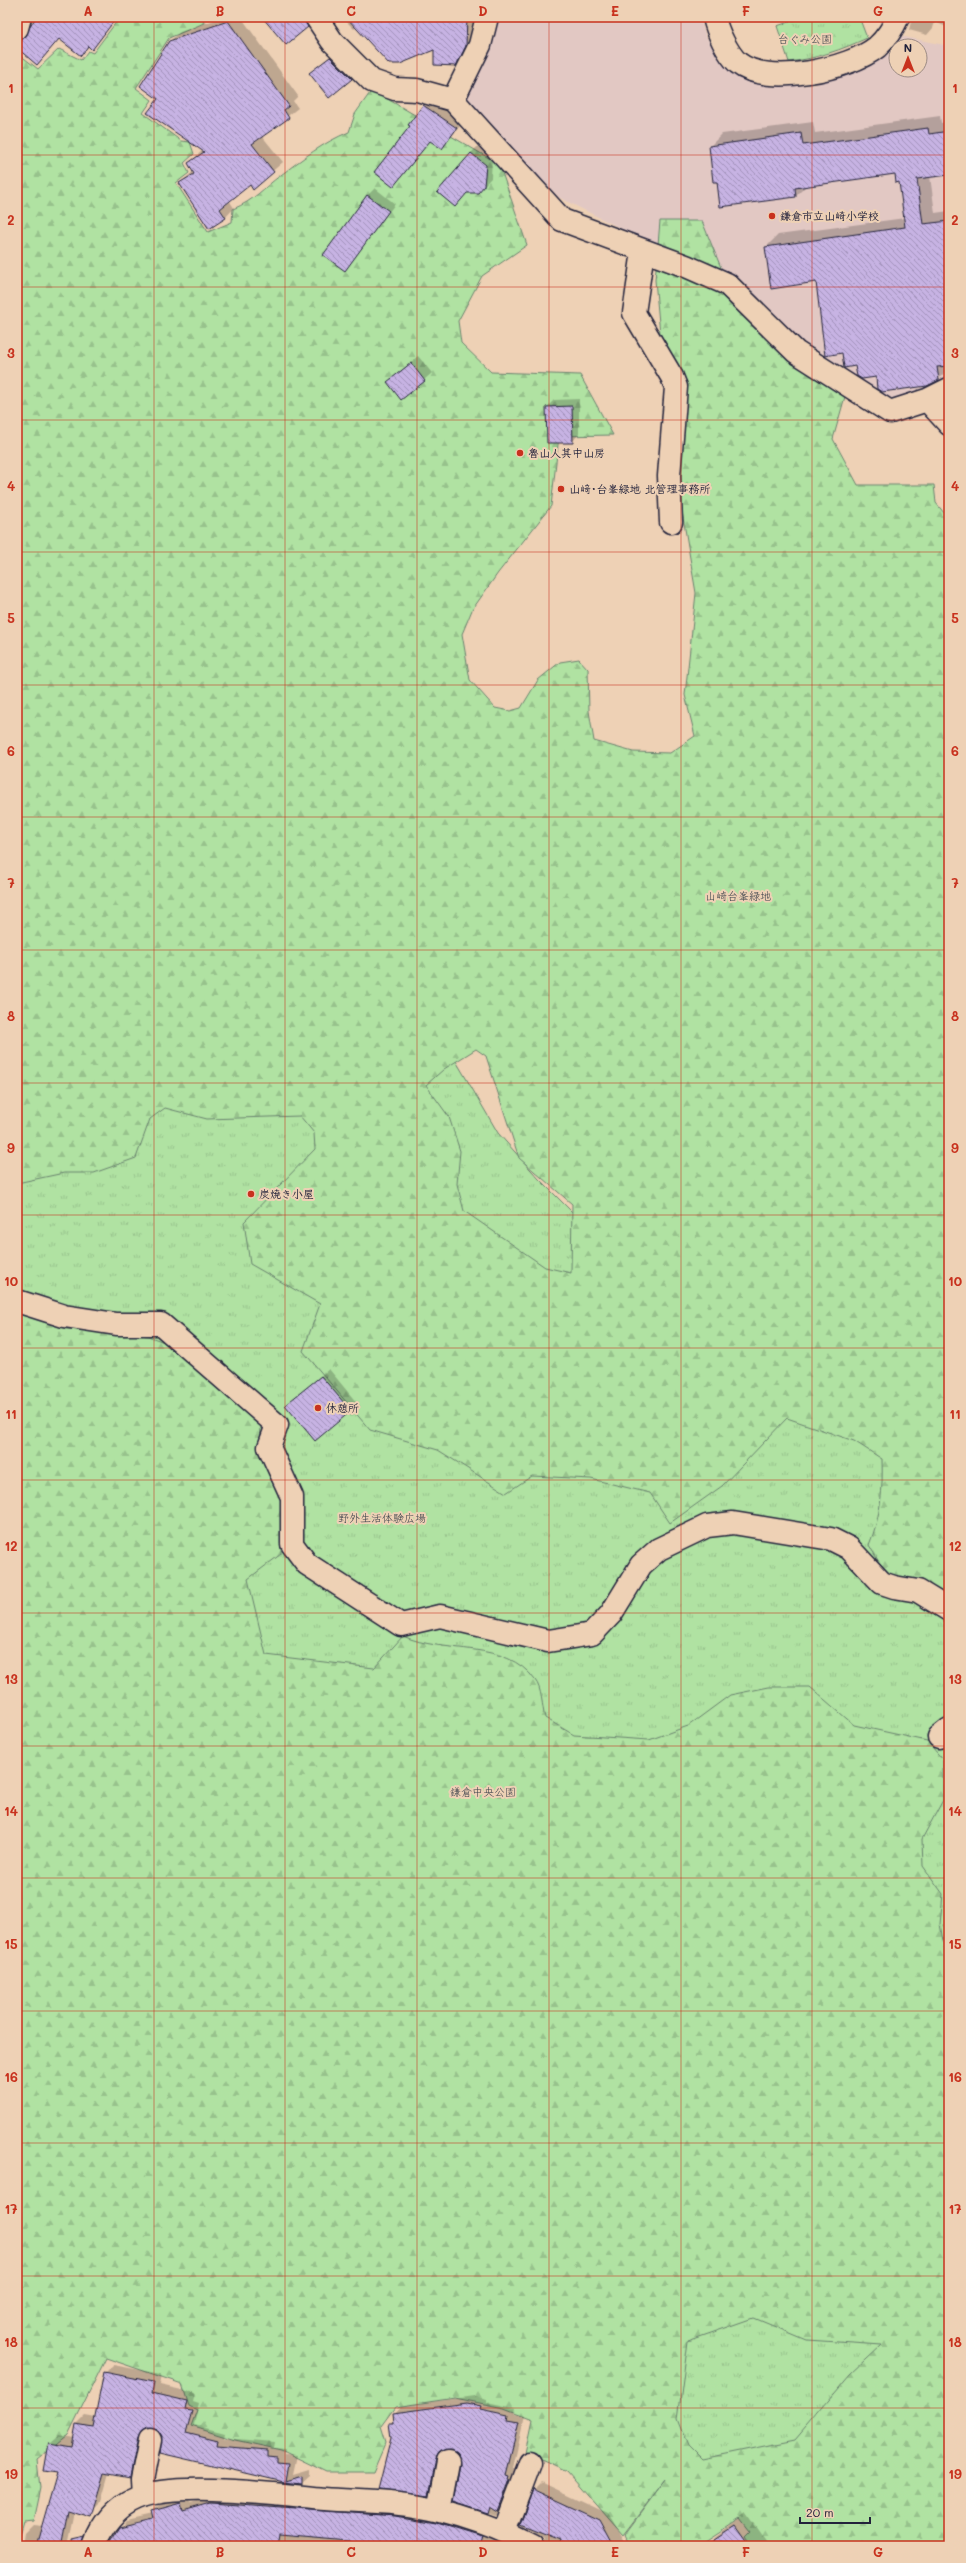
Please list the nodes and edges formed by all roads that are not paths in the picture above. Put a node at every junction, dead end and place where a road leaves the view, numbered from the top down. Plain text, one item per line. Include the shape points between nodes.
1 (20, 17) edge
2 (316, 17) edge
3 (487, 17) edge
4 (714, 17) edge
5 (898, 17) edge
6 (17, 28) edge
7 (453, 100) junction
8 (643, 251) junction
9 (949, 389) edge
10 (926, 400) junction
11 (949, 424) edge
12 (671, 522) dead end
13 (17, 1301) edge
14 (949, 1610) edge
15 (150, 2440) dead end
16 (448, 2462) dead end
17 (530, 2463) dead end
18 (144, 2496) junction
19 (439, 2511) junction
20 (504, 2532) junction
21 (94, 2546) edge
22 (532, 2546) edge

1 - 6 street
2 - 7 street via 332,41 372,81 395,89 417,90
3 - 7 street via 480,45
4 - 5 street via 726,46 738,63 752,70 777,74 821,71 858,59 877,47 891,32
7 - 8 street via 562,220
8 - 10 street via 726,284 796,352 890,412
8 - 12 street via 634,313 676,387 669,476
9 - 10 street
10 - 11 street
13 - 14 street via 72,1317 116,1324 161,1324 172,1333 277,1425 269,1447 292,1497 292,1544 307,1564 401,1625 440,1616 548,1641 592,1634 611,1614 641,1565 659,1549 707,1526 733,1523 832,1539 849,1548 882,1583 894,1588 918,1591
15 - 18 street via 142,2480
16 - 19 street
17 - 20 street
18 - 19 street via 162,2491 234,2492 384,2502
18 - 21 street via 118,2510 104,2526
19 - 20 street
20 - 22 street

